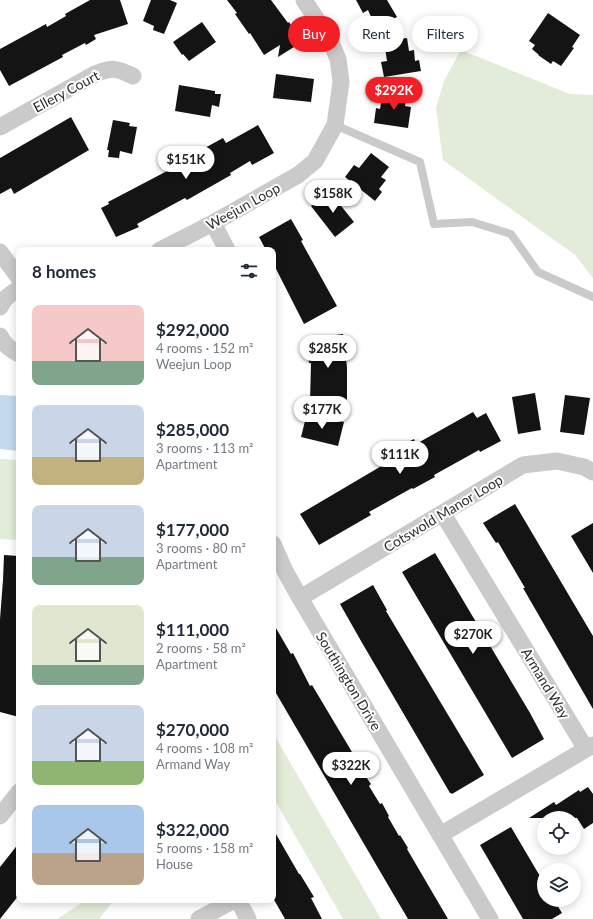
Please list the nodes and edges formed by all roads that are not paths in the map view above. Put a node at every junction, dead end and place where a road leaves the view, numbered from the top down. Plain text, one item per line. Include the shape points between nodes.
1 (304, 0) edge
2 (133, 76) dead end
3 (335, 125) junction
4 (0, 127) edge
5 (213, 223) junction
6 (166, 247) edge
7 (225, 247) edge
8 (0, 252) edge
9 (16, 274) edge
10 (16, 291) edge
11 (593, 296) edge
12 (1, 299) edge
13 (593, 472) edge
14 (443, 514) junction
15 (276, 551) edge
16 (300, 598) junction
17 (590, 747) edge
18 (16, 796) edge
19 (0, 816) edge
20 (440, 835) junction
21 (228, 903) edge
22 (240, 903) edge
23 (198, 919) edge
24 (248, 919) edge
25 (490, 919) edge

1 - 3 street, Weejun Loop via 330,40 338,59 341,82
2 - 4 street, Ellery Court via 109,68
3 - 5 street, Weejun Loop via 315,161 298,175
3 - 11 lane via 420,162 434,224 472,222 511,234 538,272
5 - 6 street, Weejun Loop
5 - 7 street
8 - 9 street
10 - 12 street
13 - 14 street, Cotswold Manor Loop via 584,467 557,461 523,465
14 - 16 street, Cotswold Manor Loop
14 - 17 street, Armand Way
15 - 16 street, Southington Drive
16 - 20 street, Southington Drive
17 - 20 street
18 - 19 street
20 - 25 street, Southington Drive
21 - 23 street
22 - 24 street

